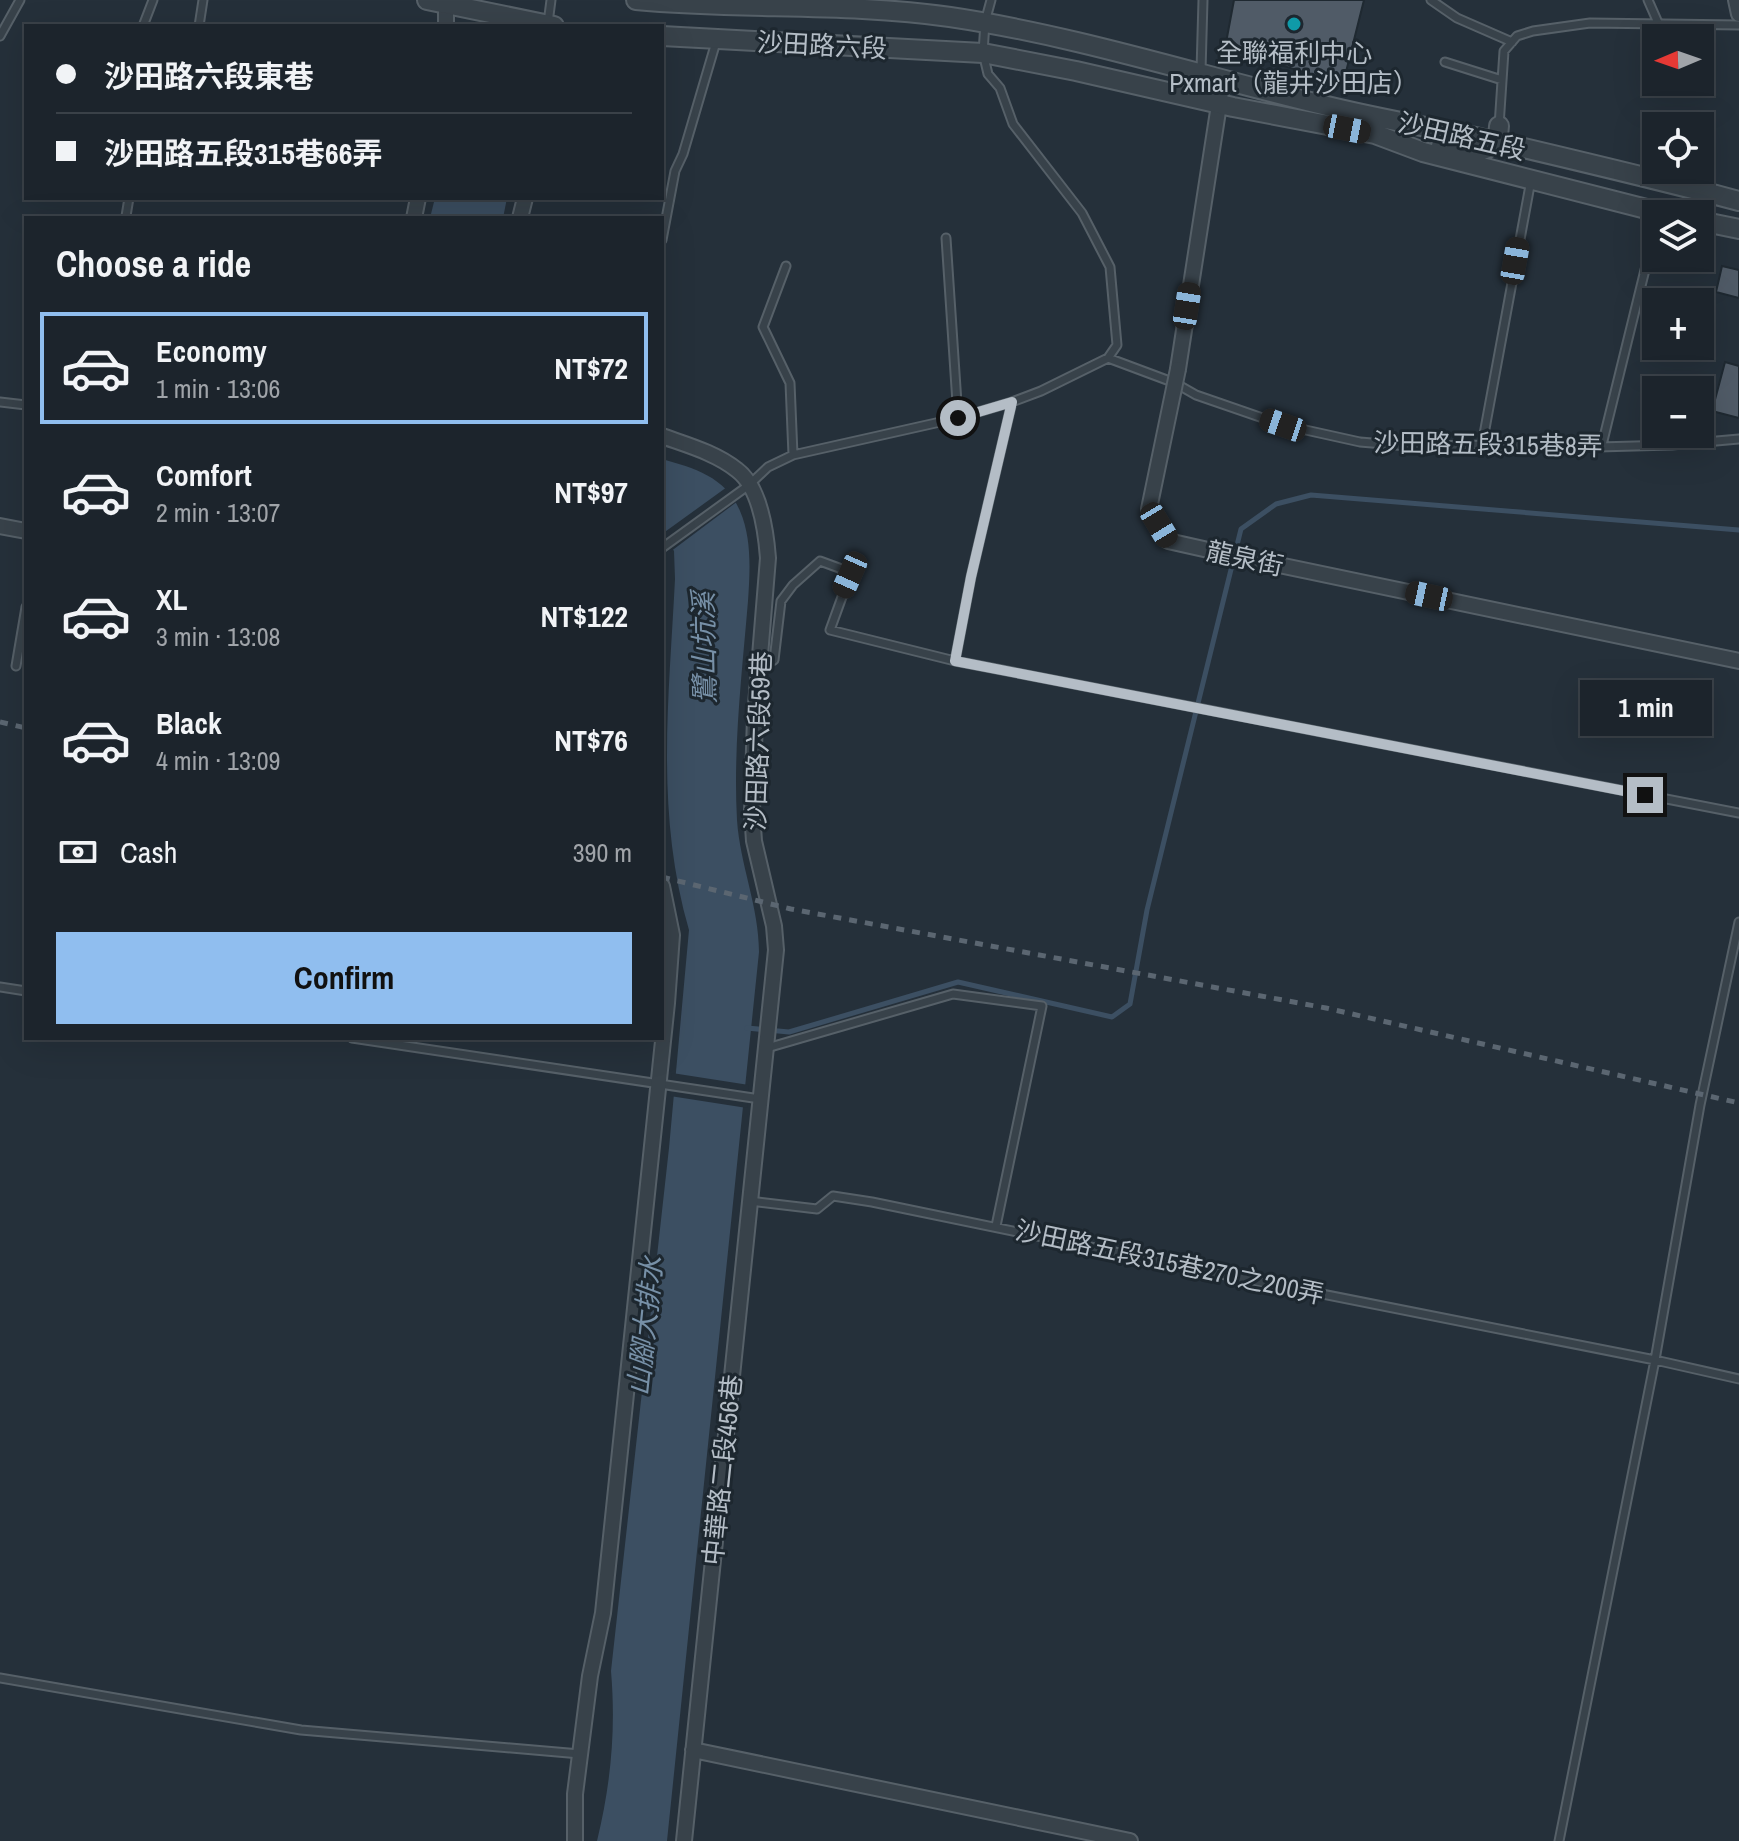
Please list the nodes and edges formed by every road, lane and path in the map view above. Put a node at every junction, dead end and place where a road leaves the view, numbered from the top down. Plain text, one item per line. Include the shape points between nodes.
1 (20, 0) edge
2 (153, 0) edge
3 (203, 0) edge
4 (427, 0) edge
5 (551, 0) edge
6 (636, 0) edge
7 (991, 0) edge
8 (1203, 0) edge
9 (1431, 0) edge
10 (1648, 0) edge
11 (1736, 0) edge
12 (448, 3) edge
13 (743, 3) edge
14 (1739, 14) edge
15 (985, 22) junction
16 (144, 24) edge
17 (199, 24) edge
18 (446, 24) edge
19 (539, 24) edge
20 (548, 24) edge
21 (1659, 24) edge
22 (1642, 25) edge
23 (1714, 25) edge
24 (1739, 25) edge
25 (0, 36) edge
26 (664, 36) edge
27 (716, 40) junction
28 (1512, 42) junction
29 (983, 53) junction
30 (1445, 62) dead end
31 (1201, 73) junction
32 (1223, 79) junction
33 (1502, 80) junction
34 (1219, 105) junction
35 (1375, 134) junction
36 (1497, 134) junction
37 (1642, 176) edge
38 (1531, 180) junction
39 (1642, 183) edge
40 (1671, 184) edge
41 (129, 200) edge
42 (1739, 201) edge
43 (1642, 211) edge
44 (126, 216) dead end
45 (1714, 224) edge
46 (664, 229) edge
47 (1739, 229) edge
48 (946, 238) dead end
49 (786, 266) dead end
50 (1646, 272) edge
51 (1108, 358) junction
52 (0, 402) edge
53 (1012, 402) junction
54 (24, 405) edge
55 (958, 418) junction
56 (664, 437) edge
57 (1739, 439) edge
58 (1482, 445) junction
59 (1602, 445) junction
60 (793, 455) junction
61 (749, 485) junction
62 (0, 526) edge
63 (24, 531) edge
64 (664, 547) edge
65 (24, 619) edge
66 (955, 661) junction
67 (1739, 661) edge
68 (16, 666) dead end
69 (759, 667) junction
70 (1739, 813) edge
71 (664, 896) edge
72 (1739, 922) edge
73 (0, 987) edge
74 (24, 991) edge
75 (664, 1026) edge
76 (366, 1040) edge
77 (663, 1040) edge
78 (765, 1048) junction
79 (659, 1083) junction
80 (760, 1099) junction
81 (750, 1201) junction
82 (996, 1226) junction
83 (1655, 1360) junction
84 (1739, 1379) edge
85 (0, 1678) edge
86 (693, 1750) junction
87 (580, 1754) junction
88 (575, 1841) edge
89 (684, 1841) edge
90 (1130, 1841) edge
91 (1559, 1841) edge

1 - 25 lane
2 - 16 lane
3 - 17 lane
4 - 12 street
5 - 20 lane
6 - 13 street, 沙田路六段
7 - 15 lane
8 - 31 lane
9 - 28 lane via 1457,18
10 - 21 lane
11 - 14 street
12 - 18 street
12 - 19 street
13 - 15 street, 沙田路六段
15 - 29 lane
15 - 31 street, 沙田路五段
22 - 28 lane via 1590,23 1533,31
23 - 24 lane
26 - 27 street, 沙田路六段
27 - 29 street, 沙田路六段
27 - 46 lane via 675,171
28 - 33 lane via 1504,51
29 - 34 street, 沙田路五段
29 - 51 lane via 1013,124 1082,213 1110,267 1117,345
30 - 33 lane
31 - 32 street, 沙田路五段
32 - 34 street, 龍泉街
32 - 36 street, 沙田路五段 via 1328,106
33 - 36 lane
34 - 35 street, 沙田路五段
34 - 67 street, 龍泉街, bridge via 1178,369 1149,509 1168,541
35 - 36 street via 1477,151 1492,146
35 - 38 street, 沙田路五段
36 - 37 street, 沙田路五段
38 - 39 street, 沙田路五段 via 1533,166 1539,163
38 - 43 street, 沙田路五段
38 - 58 lane
40 - 42 street, 沙田路五段
41 - 44 lane
45 - 47 street
48 - 55 lane
49 - 60 lane via 763,327 790,383
50 - 59 lane
51 - 53 lane
51 - 58 lane, 沙田路五段315巷8弄 via 1283,425 1360,442
52 - 54 lane
53 - 55 lane
53 - 66 lane
55 - 60 lane
56 - 61 street via 739,470
57 - 59 lane, 沙田路五段315巷8弄
58 - 59 lane, 沙田路五段315巷8弄
60 - 61 lane via 768,467
61 - 64 lane
61 - 69 street, 沙田路六段59巷 via 768,558
62 - 63 street
65 - 68 lane
66 - 69 lane via 830,630 850,575 820,561 781,601 774,660
66 - 70 lane
69 - 78 street, 沙田路六段59巷 via 752,818 776,950
71 - 75 street via 672,935
72 - 83 lane
73 - 74 lane
76 - 79 lane
77 - 79 street
78 - 80 street, 沙田路六段59巷
78 - 82 lane, 沙田路五段315巷270之200弄 via 953,994 1042,1006
79 - 80 lane
79 - 87 street via 603,1613
80 - 81 street, 中華路二段456巷
81 - 82 lane via 817,1209 833,1196
81 - 86 street, 中華路二段456巷
82 - 83 lane, 沙田路五段315巷270之200弄
83 - 84 lane, 沙田路五段315巷270之200弄
83 - 91 lane
85 - 87 lane via 301,1730
86 - 89 street, 中華路二段456巷
86 - 90 street
87 - 88 street

